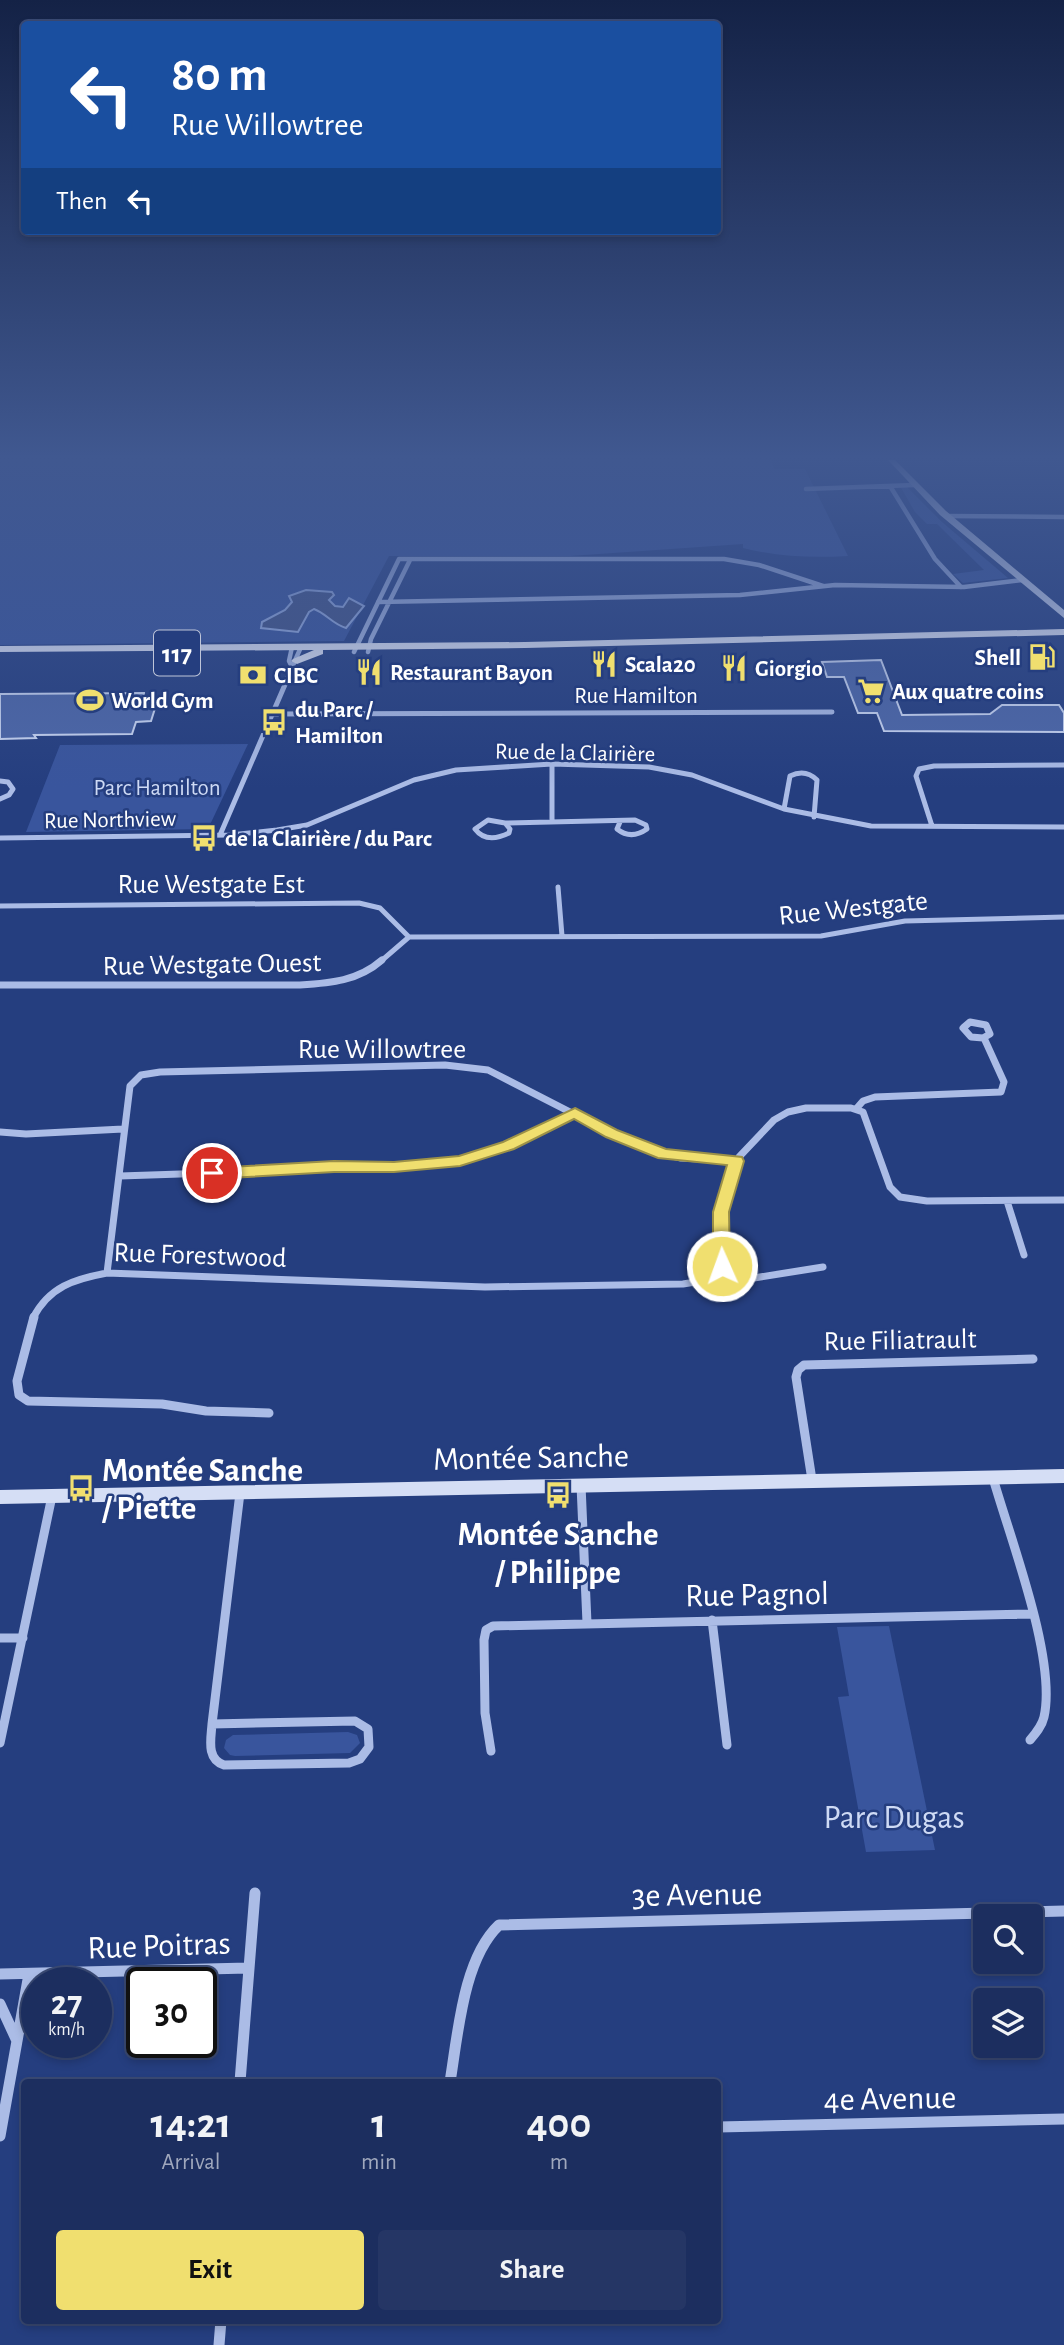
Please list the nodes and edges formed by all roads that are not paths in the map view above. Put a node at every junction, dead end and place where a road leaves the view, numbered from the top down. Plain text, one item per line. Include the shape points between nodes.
1 (394, 569) edge
2 (405, 569) edge
3 (773, 569) edge
4 (945, 569) edge
5 (1010, 569) edge
6 (1023, 580) junction
7 (824, 586) junction
8 (961, 587) junction
9 (378, 602) junction
10 (389, 602) junction
11 (1064, 615) edge
12 (1064, 623) edge
13 (1061, 636) edge
14 (0, 649) edge
15 (355, 649) junction
16 (368, 649) junction
17 (295, 654) junction
18 (0, 655) edge
19 (832, 712) dead end
20 (273, 715) junction
21 (552, 764) junction
22 (1064, 765) edge
23 (0, 781) edge
24 (0, 799) edge
25 (784, 809) junction
26 (814, 817) junction
27 (552, 819) junction
28 (620, 822) junction
29 (506, 823) junction
30 (932, 826) junction
31 (1064, 827) edge
32 (220, 835) junction
33 (0, 838) edge
34 (558, 887) dead end
35 (0, 906) edge
36 (1064, 917) edge
37 (562, 936) junction
38 (410, 937) junction
39 (0, 985) edge
40 (984, 1038) dead end
41 (856, 1109) junction
42 (575, 1113) junction
43 (123, 1129) junction
44 (0, 1132) edge
45 (737, 1161) junction
46 (120, 1176) junction
47 (1064, 1200) edge
48 (1007, 1201) junction
49 (1024, 1255) dead end
50 (823, 1267) dead end
51 (107, 1273) junction
52 (716, 1276) junction
53 (1033, 1359) dead end
54 (270, 1413) dead end
55 (1064, 1476) edge
56 (993, 1477) junction
57 (812, 1480) junction
58 (581, 1485) junction
59 (240, 1492) junction
60 (52, 1496) junction
61 (0, 1497) edge
62 (1031, 1614) junction
63 (712, 1620) junction
64 (587, 1623) junction
65 (0, 1638) edge
66 (23, 1638) junction
67 (212, 1724) junction
68 (1030, 1740) dead end
69 (0, 1743) edge
70 (727, 1745) dead end
71 (491, 1751) dead end
72 (255, 1893) dead end
73 (1064, 1911) edge
74 (248, 1968) junction
75 (112, 1972) edge
76 (0, 1974) edge
77 (21, 1974) edge
78 (0, 2004) edge
79 (21, 2019) edge
80 (17, 2041) junction
81 (240, 2079) edge
82 (451, 2079) edge
83 (1064, 2119) edge
84 (721, 2127) edge
85 (0, 2136) edge
86 (221, 2324) edge
87 (219, 2345) edge

1 - 9 street
2 - 10 street
3 - 7 street
4 - 8 street
5 - 6 street
6 - 8 street
6 - 11 street
7 - 8 street
7 - 10 street via 740,595
9 - 10 street
9 - 15 street
10 - 16 street
12 - 13 main road
13 - 16 main road, 117
14 - 17 main road, 117
15 - 16 main road, 117
15 - 17 main road, 117
15 - 17 main road, 117
17 - 18 main road, 117
17 - 20 street
19 - 20 street, Rue Hamilton
20 - 32 street
21 - 25 street, Rue de la Clairière via 649,767 692,775
21 - 27 street
21 - 32 street, Rue de la Clairière via 456,770 414,780 307,825
22 - 30 street via 919,769 916,776
23 - 24 street via 13,789
25 - 26 street, Rue de la Clairière
25 - 26 street via 790,776 807,773 817,780
26 - 30 street, Rue de la Clairière via 871,826
27 - 28 street
27 - 29 street
28 - 28 street via 617,829 625,834 638,835 647,829 640,821
29 - 29 street via 486,821 476,833 499,838 509,833
30 - 31 street, Rue de la Clairière
32 - 33 street, Rue Northview
34 - 37 street
35 - 38 street, Rue Westgate Est via 359,903 380,908
36 - 37 street, Rue Westgate via 905,921 821,936
37 - 38 street, Rue Westgate
38 - 39 street, Rue Westgate Ouest via 370,971 340,982
40 - 41 street via 1004,1082 1001,1092 875,1097
41 - 45 street via 821,1107 788,1112 774,1120
41 - 48 street via 865,1114 890,1187 900,1196 927,1201
42 - 43 street, Rue Willowtree via 488,1070 445,1065 160,1072 141,1075 130,1086
42 - 45 street, Rue Willowtree via 664,1154
42 - 46 street via 508,1145 460,1161
43 - 44 street
43 - 46 street, Rue Willowtree
45 - 52 street via 722,1205 723,1262
46 - 51 street, Rue Willowtree
47 - 48 street
48 - 49 street
50 - 52 street, Rue Forestwood via 735,1281
51 - 52 street, Rue Forestwood via 485,1287 683,1284
51 - 54 street, Rue Forestwood via 59,1285 41,1301 21,1363 20,1398 39,1403 162,1404
53 - 57 street, Rue Filiatrault via 804,1365 796,1377
55 - 56 street, Montée Sanche
56 - 57 street, Montée Sanche
56 - 62 street
57 - 58 street, Montée Sanche
58 - 59 street, Montée Sanche
58 - 64 street
59 - 60 street, Montée Sanche
59 - 67 street
60 - 61 street, Montée Sanche
60 - 66 street
62 - 63 street, Rue Pagnol
62 - 68 street via 1044,1664 1046,1700 1044,1719
63 - 64 street, Rue Pagnol
63 - 70 street
64 - 71 street, Rue Pagnol via 499,1625 486,1630 483,1676
65 - 66 street
66 - 69 street
67 - 67 street via 211,1754 224,1765 349,1763 365,1756 370,1745 368,1730 355,1721
72 - 74 street
73 - 82 street, 3e Avenue via 499,1925 487,1934 474,1963
74 - 75 street, Rue Poitras
74 - 81 street
76 - 77 street, Rue Poitras
78 - 80 street
79 - 80 street
80 - 85 street
83 - 84 street, 4e Avenue
86 - 87 street

